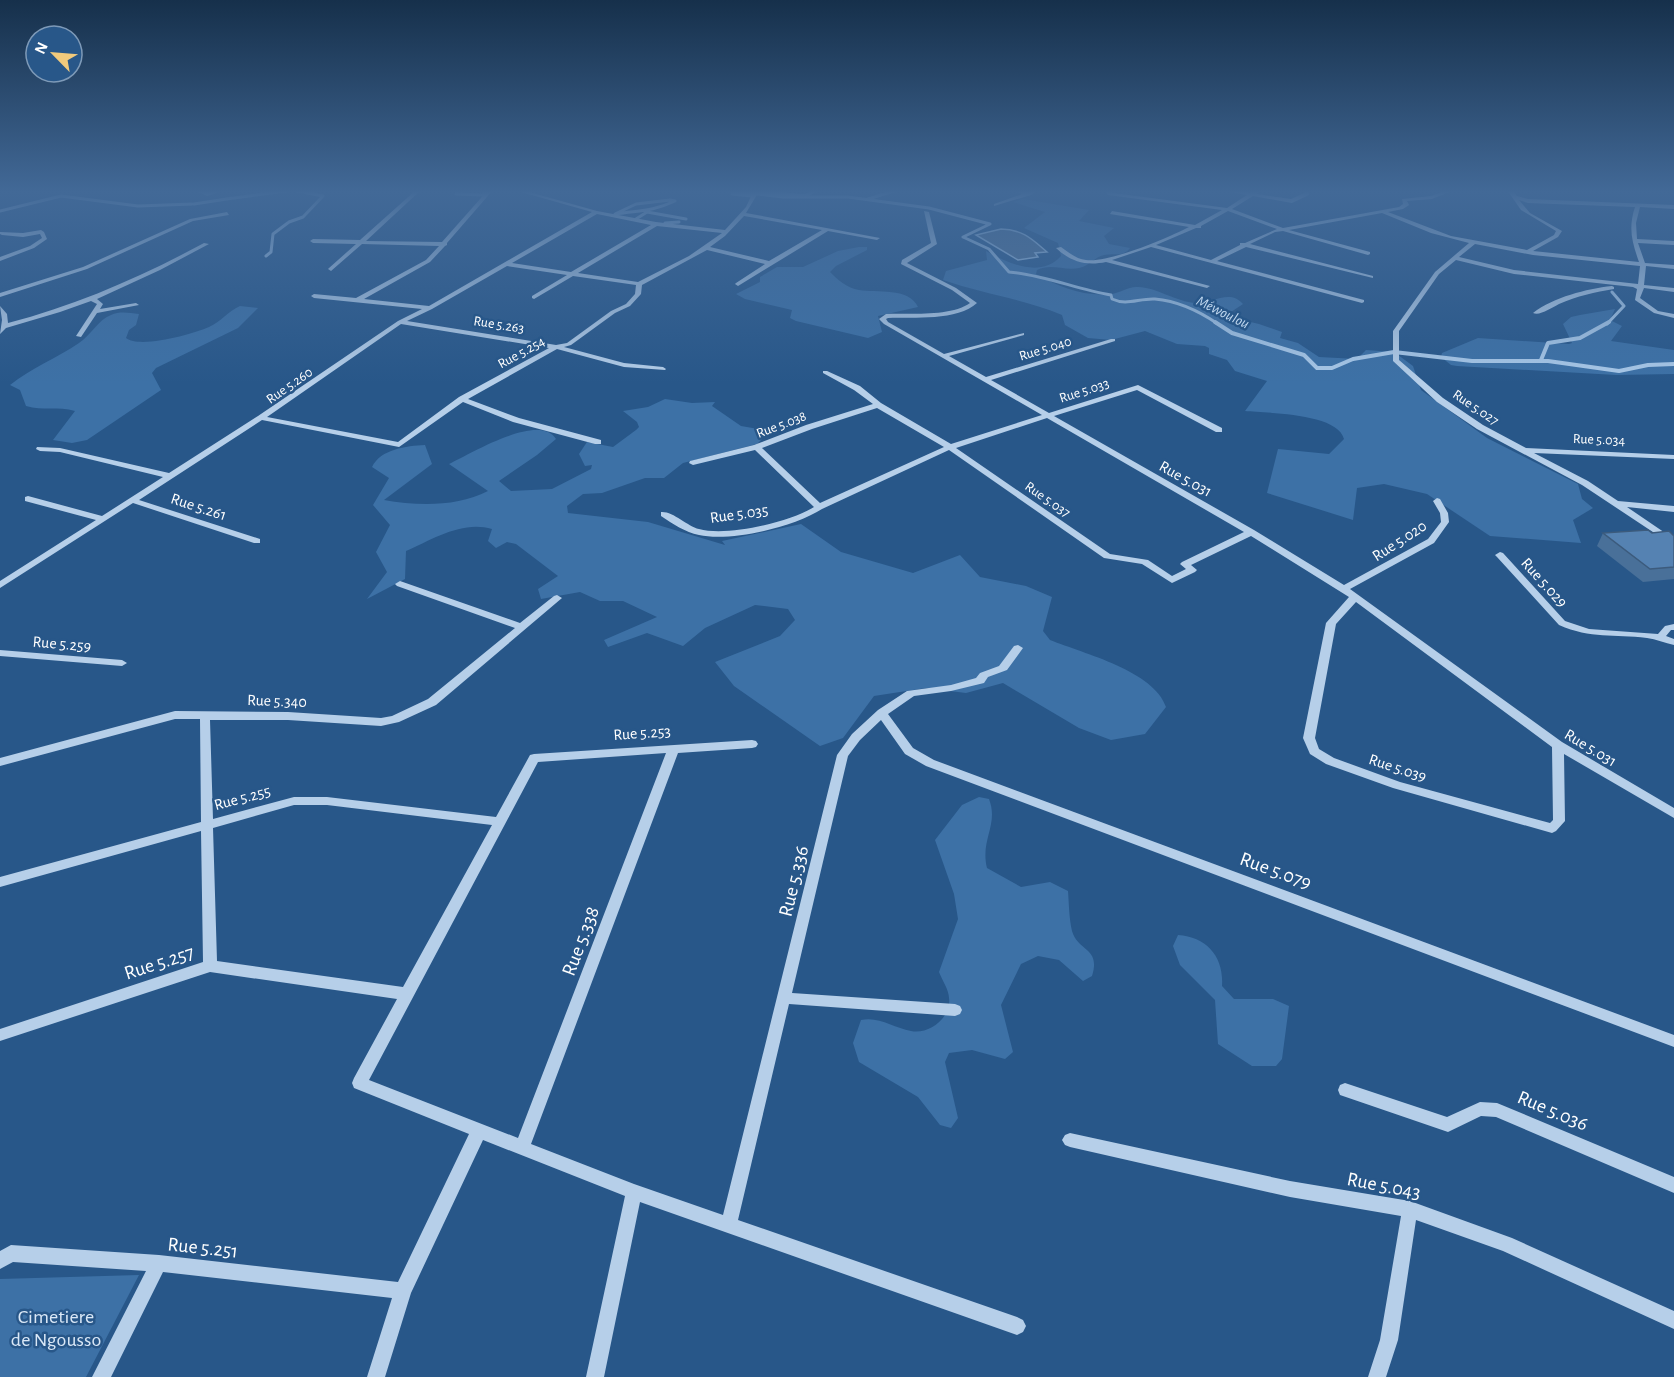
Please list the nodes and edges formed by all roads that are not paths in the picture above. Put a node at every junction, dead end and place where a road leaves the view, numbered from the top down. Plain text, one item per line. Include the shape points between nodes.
1 (115, 254) edge
2 (185, 254) edge
3 (347, 254) edge
4 (434, 254) edge
5 (522, 254) edge
6 (605, 254) edge
7 (695, 254) edge
8 (733, 254) edge
9 (785, 254) edge
10 (916, 254) edge
11 (1067, 254) edge
12 (1125, 254) edge
13 (1182, 254) edge
14 (1224, 254) edge
15 (1282, 254) edge
16 (1459, 254) edge
17 (1558, 254) edge
18 (1639, 254) edge
19 (1455, 258) junction
20 (1106, 260) junction
21 (1210, 262) junction
22 (770, 263) junction
23 (505, 264) junction
24 (1643, 264) junction
25 (1674, 267) edge
26 (331, 269) dead end
27 (572, 274) junction
28 (1371, 277) dead end
29 (639, 284) junction
30 (738, 284) dead end
31 (1207, 286) dead end
32 (1641, 287) junction
33 (1674, 290) edge
34 (0, 295) edge
35 (314, 296) dead end
36 (534, 297) dead end
37 (93, 299) junction
38 (357, 300) junction
39 (1362, 301) dead end
40 (136, 305) dead end
41 (0, 308) edge
42 (430, 308) junction
43 (97, 311) junction
44 (1536, 313) dead end
45 (1674, 316) edge
46 (400, 322) junction
47 (3, 329) edge
48 (1022, 334) dead end
49 (79, 336) dead end
50 (1113, 340) dead end
51 (556, 347) junction
52 (943, 356) junction
53 (663, 369) dead end
54 (825, 372) dead end
55 (984, 380) junction
56 (462, 399) junction
57 (878, 405) junction
58 (1045, 416) junction
59 (261, 418) junction
60 (1219, 430) dead end
61 (598, 442) dead end
62 (757, 447) junction
63 (950, 447) junction
64 (40, 449) dead end
65 (1522, 450) junction
66 (1674, 457) edge
67 (693, 463) dead end
68 (169, 476) junction
69 (28, 500) dead end
70 (131, 500) junction
71 (1437, 501) dead end
72 (1616, 504) junction
73 (819, 507) junction
74 (1674, 509) edge
75 (664, 514) dead end
76 (102, 519) junction
77 (1251, 532) junction
78 (257, 541) dead end
79 (1674, 543) edge
80 (1500, 555) dead end
81 (400, 584) dead end
82 (0, 585) edge
83 (1344, 589) junction
84 (557, 597) dead end
85 (1355, 597) junction
86 (521, 627) junction
87 (1674, 627) edge
88 (1661, 636) junction
89 (1674, 642) edge
90 (1018, 648) dead end
91 (0, 653) edge
92 (122, 663) dead end
93 (882, 713) junction
94 (205, 716) junction
95 (752, 744) dead end
96 (1558, 745) junction
97 (674, 748) junction
98 (0, 762) edge
99 (1674, 814) edge
100 (500, 822) junction
101 (207, 824) junction
102 (0, 882) edge
103 (210, 966) junction
104 (407, 993) junction
105 (784, 998) junction
106 (955, 1010) dead end
107 (0, 1035) edge
108 (1674, 1041) edge
109 (1345, 1090) dead end
110 (478, 1131) junction
111 (1070, 1140) dead end
112 (522, 1148) junction
113 (1674, 1185) edge
114 (634, 1192) junction
115 (1410, 1209) junction
116 (729, 1226) junction
117 (0, 1261) edge
118 (159, 1263) junction
119 (403, 1291) junction
120 (1674, 1320) edge
121 (1017, 1326) dead end
122 (101, 1377) edge
123 (376, 1377) edge
124 (595, 1377) edge
125 (1377, 1377) edge

1 - 34 street via 77,271
2 - 37 street
3 - 26 street
4 - 38 street via 424,264
5 - 23 street, Rue 5.260
6 - 27 street
7 - 29 street, Rue 5.254
8 - 22 street
9 - 22 street
10 - 52 street, Rue 5.031 via 904,264 974,303 952,312 882,319
11 - 20 street via 1076,261
12 - 20 street
13 - 21 street
14 - 21 street
15 - 28 street
16 - 19 street, Rue 5.027
17 - 24 street
18 - 24 street
19 - 32 street via 1514,272
19 - 65 street, Rue 5.027 via 1430,282 1396,331 1396,361 1440,400
20 - 31 street
21 - 39 street
22 - 30 street
23 - 27 street
23 - 42 street, Rue 5.260
24 - 25 street
24 - 32 street
27 - 29 street
27 - 36 street
29 - 51 street, Rue 5.254 via 638,294 628,305 569,344
32 - 33 street
32 - 44 street via 1601,288
32 - 45 street via 1637,299 1656,312
35 - 38 street
37 - 43 street via 100,304
37 - 47 street
38 - 42 street
40 - 43 street
41 - 47 street via 5,317
42 - 46 street, Rue 5.260
43 - 49 street
46 - 51 street, Rue 5.263
46 - 59 street, Rue 5.260
48 - 52 street
50 - 55 street, Rue 5.040
51 - 53 street, Rue 5.263 via 624,365
51 - 56 street, Rue 5.254
52 - 55 street, Rue 5.031
54 - 57 street, Rue 5.037 via 857,388
55 - 58 street, Rue 5.031
56 - 59 street, Rue 5.254 via 399,445
56 - 61 street via 516,420
57 - 62 street, Rue 5.038
57 - 63 street, Rue 5.037
58 - 60 street, Rue 5.033 via 1138,387
58 - 63 street, Rue 5.033
58 - 77 street, Rue 5.031
59 - 68 street, Rue 5.260
62 - 67 street, Rue 5.038
62 - 73 street
63 - 73 street, Rue 5.035
63 - 77 street, Rue 5.037 via 1107,556 1145,562 1172,580 1192,570 1185,564
64 - 68 street via 60,450
65 - 66 street, Rue 5.034
65 - 72 street, Rue 5.027
68 - 70 street, Rue 5.260
69 - 76 street
70 - 76 street, Rue 5.260
70 - 78 street, Rue 5.261
71 - 83 street, Rue 5.020 via 1445,522 1431,541
72 - 74 street
72 - 79 street, Rue 5.027
73 - 75 street, Rue 5.035 via 810,515 720,533 690,530
76 - 82 street, Rue 5.260
77 - 83 street, Rue 5.031
80 - 88 street, Rue 5.029 via 1562,623 1573,629
81 - 86 street
83 - 85 street, Rue 5.031
84 - 86 street, Rue 5.340
85 - 96 street, Rue 5.031
85 - 96 street, Rue 5.039 via 1330,623 1310,738 1314,751 1397,785 1552,828 1559,821
86 - 94 street, Rue 5.340 via 432,702 381,722
87 - 88 street
88 - 89 street, Rue 5.029
90 - 93 street, Rue 5.336 via 1003,668 984,675 980,681 911,693
91 - 92 street, Rue 5.259
93 - 105 street, Rue 5.336 via 843,755
93 - 108 street, Rue 5.079 via 909,751 930,763
94 - 98 street via 175,715
94 - 101 street
95 - 97 street, Rue 5.253
96 - 99 street, Rue 5.031
97 - 100 street, Rue 5.253 via 534,758
97 - 112 street, Rue 5.338
100 - 101 street, Rue 5.255 via 310,800 285,802
100 - 104 street
101 - 102 street, Rue 5.255
101 - 103 street
103 - 104 street, Rue 5.257
103 - 107 street, Rue 5.257
104 - 110 street via 358,1083
105 - 106 street
105 - 116 street, Rue 5.336
109 - 113 street, Rue 5.036 via 1448,1125 1480,1109 1497,1110
110 - 112 street
110 - 119 street
111 - 115 street, Rue 5.043 via 1290,1189
112 - 114 street
114 - 116 street
114 - 124 street
115 - 120 street, Rue 5.043 via 1506,1244
115 - 125 street via 1389,1340
116 - 121 street
117 - 118 street, Rue 5.251 via 11,1253
118 - 119 street, Rue 5.251
118 - 122 street
119 - 123 street

